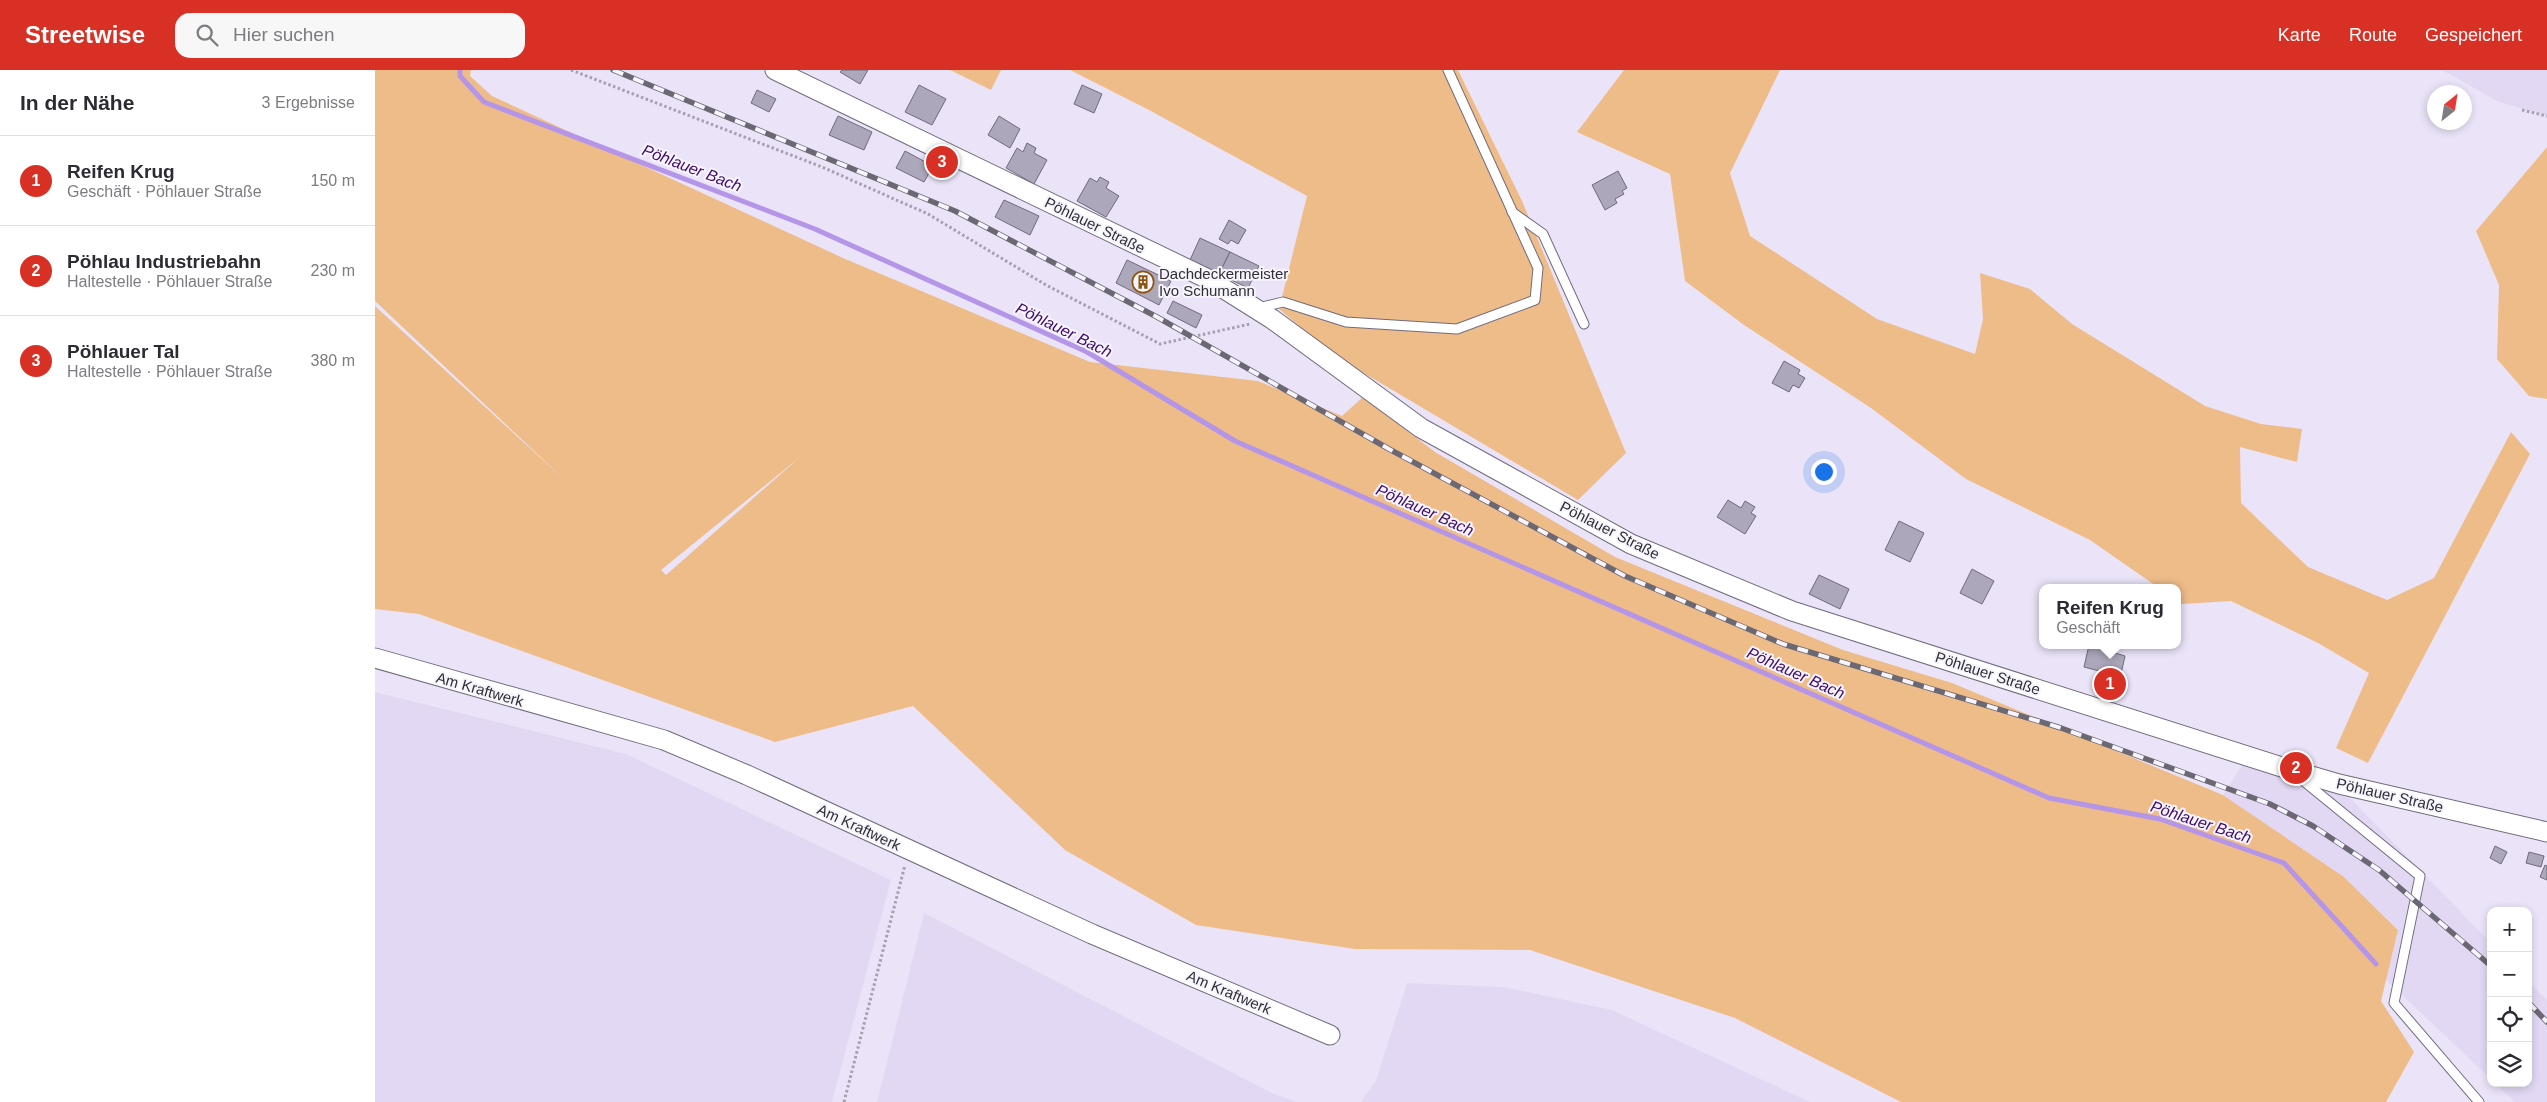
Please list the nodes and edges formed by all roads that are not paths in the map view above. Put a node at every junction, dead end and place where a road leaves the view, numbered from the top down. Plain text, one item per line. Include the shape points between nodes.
1 (775, 70) edge
2 (1448, 70) edge
3 (1512, 212) junction
4 (1256, 308) junction
5 (1583, 324) dead end
6 (375, 658) edge
7 (2291, 770) junction
8 (2547, 832) edge
9 (1330, 1035) dead end
10 (2479, 1102) edge

1 - 4 street, Pöhlauer Straße via 1210,280
2 - 3 lane
3 - 4 lane via 1537,268 1535,300 1457,329 1346,322 1283,302
3 - 5 lane via 1543,234
4 - 7 street, Pöhlauer Straße via 1421,428 1631,544 1792,611
6 - 9 street, Am Kraftwerk via 664,740 1092,934
7 - 8 street, Pöhlauer Straße
7 - 10 lane via 2420,876 2394,1002

